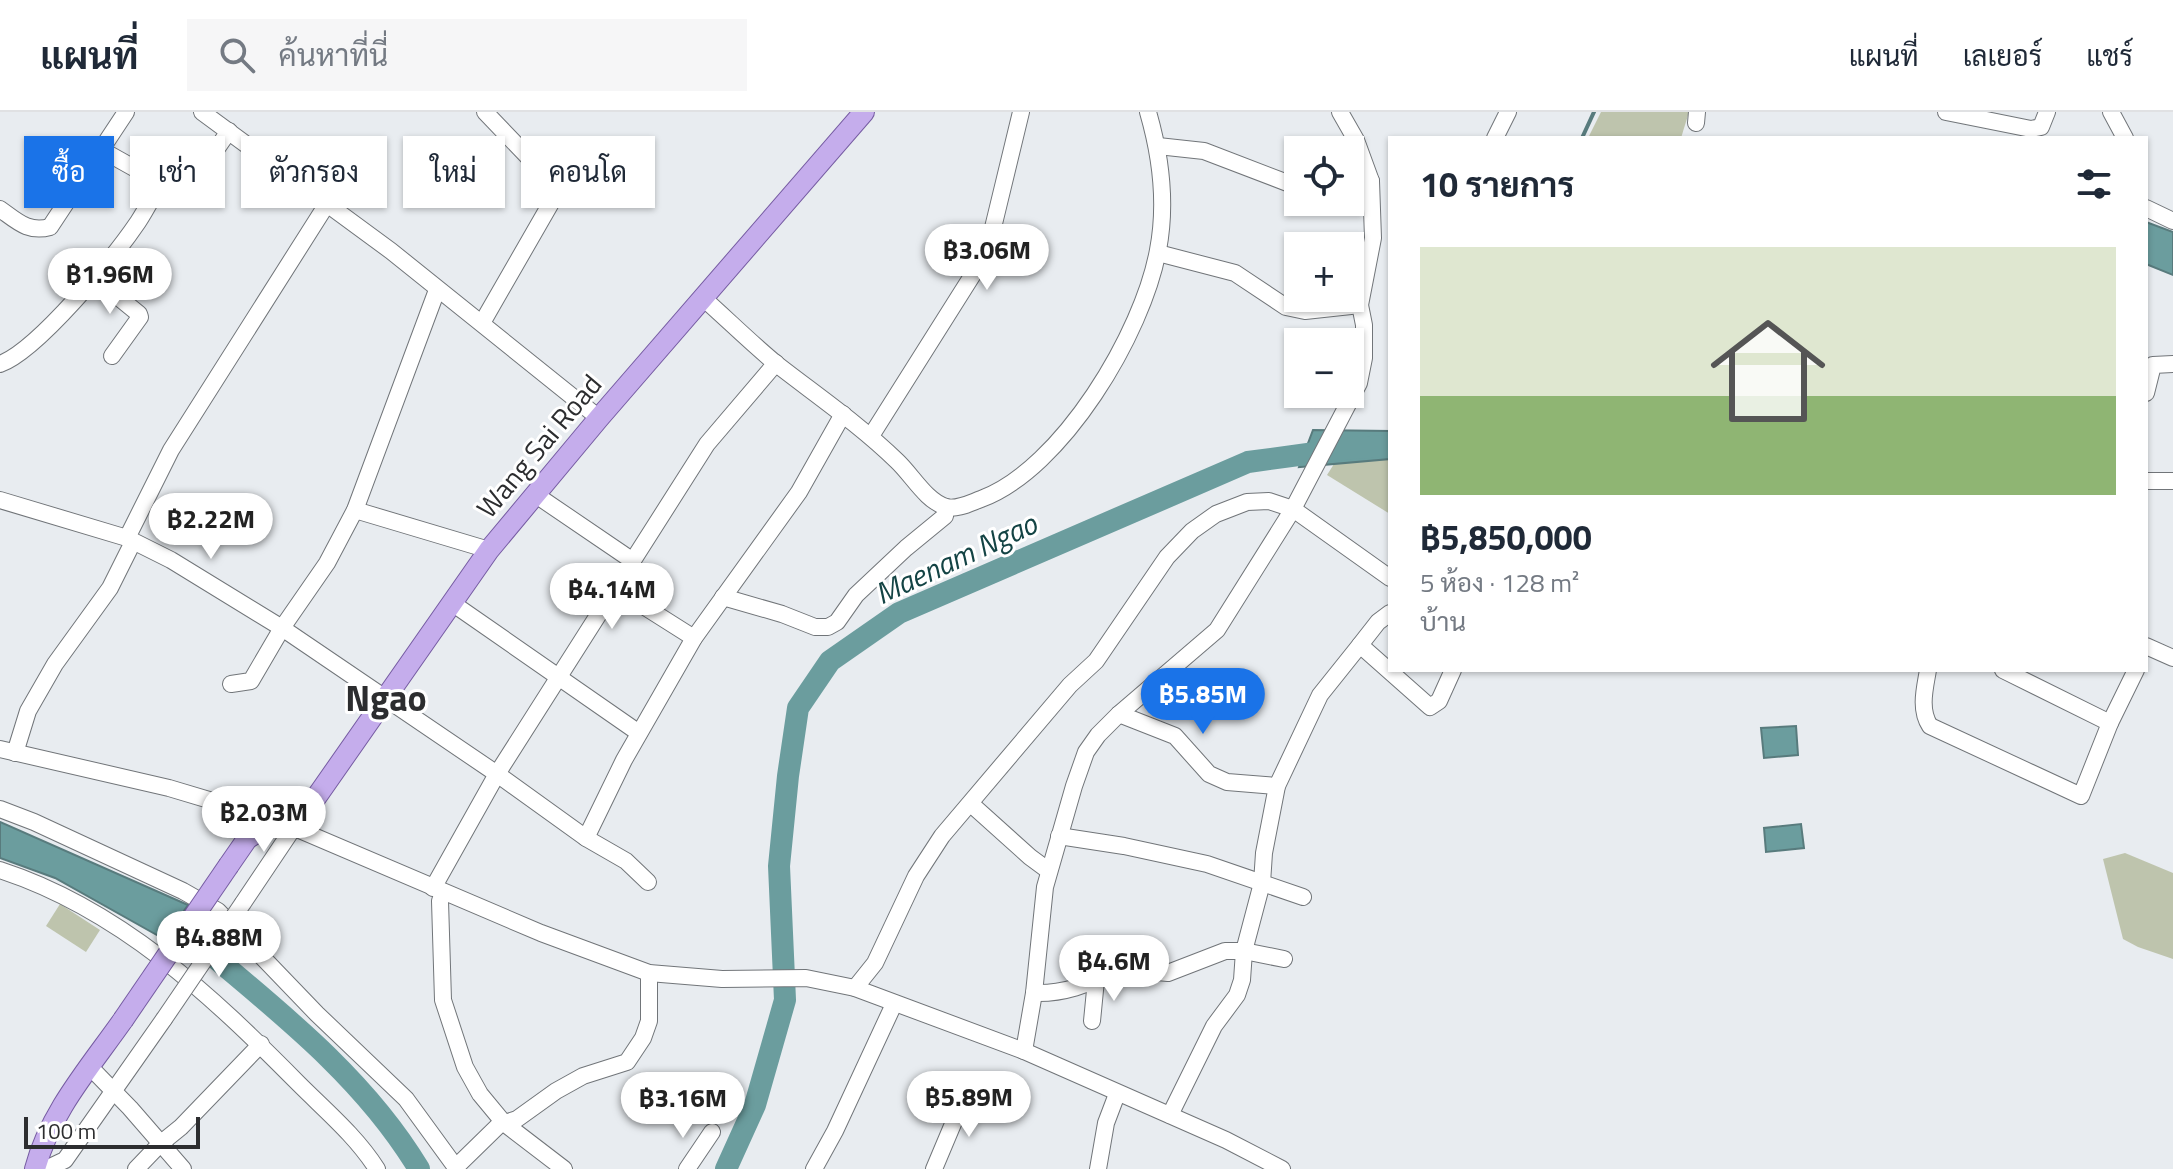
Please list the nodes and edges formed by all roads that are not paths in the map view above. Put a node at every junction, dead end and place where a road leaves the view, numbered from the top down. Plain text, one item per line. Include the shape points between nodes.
1 (126, 112) edge
2 (202, 112) edge
3 (485, 112) edge
4 (864, 112) edge
5 (1021, 112) edge
6 (1148, 112) edge
7 (1340, 112) edge
8 (1508, 112) edge
9 (1946, 112) edge
10 (2047, 112) edge
11 (2111, 112) edge
12 (229, 131) junction
13 (109, 136) edge
14 (1496, 136) edge
15 (2124, 136) edge
16 (225, 137) edge
17 (241, 140) edge
18 (1158, 146) junction
19 (1364, 181) edge
20 (1371, 181) junction
21 (1284, 182) edge
22 (62, 208) edge
23 (146, 208) edge
24 (324, 208) edge
25 (332, 208) edge
26 (0, 209) edge
27 (2148, 209) edge
28 (2173, 221) edge
29 (1373, 238) junction
30 (1388, 242) edge
31 (1158, 253) junction
32 (95, 278) junction
33 (1364, 284) edge
34 (437, 290) junction
35 (702, 297) junction
36 (1284, 306) edge
37 (1361, 312) edge
38 (482, 323) junction
39 (112, 356) dead end
40 (2150, 362) edge
41 (776, 363) junction
42 (0, 364) edge
43 (2173, 364) edge
44 (843, 414) junction
45 (599, 418) junction
46 (871, 436) junction
47 (2148, 481) edge
48 (2173, 481) edge
49 (536, 495) junction
50 (0, 500) edge
51 (946, 507) junction
52 (1293, 509) junction
53 (355, 510) junction
54 (130, 540) junction
55 (489, 550) junction
56 (633, 561) junction
57 (1388, 577) edge
58 (615, 588) junction
59 (723, 597) junction
60 (452, 603) junction
61 (1388, 614) edge
62 (282, 628) junction
63 (694, 638) junction
64 (1360, 645) junction
65 (2148, 649) edge
66 (2173, 658) edge
67 (1388, 670) edge
68 (1390, 672) edge
69 (1452, 672) edge
70 (1928, 672) edge
71 (2007, 672) edge
72 (2135, 672) edge
73 (559, 678) junction
74 (231, 684) dead end
75 (384, 699) junction
76 (1119, 714) junction
77 (2110, 723) junction
78 (639, 733) junction
79 (7, 751) edge
80 (497, 774) junction
81 (1277, 786) junction
82 (971, 804) junction
83 (0, 809) edge
84 (285, 824) junction
85 (1059, 836) junction
86 (586, 838) junction
87 (0, 870) edge
88 (1049, 871) junction
89 (648, 882) dead end
90 (1262, 883) junction
91 (438, 890) junction
92 (1303, 897) dead end
93 (1244, 951) junction
94 (1284, 959) dead end
95 (649, 973) junction
96 (1096, 980) junction
97 (855, 988) junction
98 (1034, 993) junction
99 (894, 1004) junction
100 (1092, 1021) dead end
101 (261, 1044) junction
102 (1024, 1051) junction
103 (90, 1067) junction
104 (113, 1090) junction
105 (966, 1093) dead end
106 (1117, 1094) junction
107 (1170, 1115) junction
108 (504, 1123) junction
109 (712, 1132) dead end
110 (160, 1144) junction
111 (457, 1168) edge
112 (35, 1169) edge
113 (46, 1169) edge
114 (136, 1169) edge
115 (183, 1169) edge
116 (377, 1169) edge
117 (564, 1169) edge
118 (687, 1169) edge
119 (814, 1169) edge
120 (936, 1169) edge
121 (1098, 1169) edge
122 (1282, 1169) edge

1 - 13 street
2 - 12 street
3 - 38 street via 555,185 555,196
4 - 35 main road, Wang Sai Road
5 - 46 street via 991,236 977,268
6 - 18 street
7 - 20 street
8 - 14 street
9 - 10 street via 2031,129 2041,127
11 - 15 street
12 - 16 street
12 - 17 street
18 - 21 street via 1204,151
18 - 31 street via 1163,215
19 - 20 street
20 - 29 street
22 - 26 street via 50,227 37,231
23 - 32 street
24 - 54 street via 171,450
25 - 34 street
27 - 28 street
29 - 30 street
29 - 33 street
31 - 36 street via 1235,273
31 - 51 street via 1117,354 1073,424 1019,479 994,494
32 - 39 street via 139,314
32 - 42 street via 42,333
34 - 38 street
34 - 53 street
35 - 41 street
35 - 45 main road, Wang Sai Road
37 - 52 street via 1364,358 1359,383
38 - 45 street
40 - 43 street
41 - 44 street
41 - 56 street via 707,444
44 - 46 street
44 - 59 street via 799,492
45 - 49 main road, Wang Sai Road
46 - 51 street
47 - 48 street
49 - 55 main road, Wang Sai Road
49 - 56 street
50 - 54 street
51 - 59 street via 945,516 828,627
52 - 57 street
52 - 76 street via 1217,630
52 - 82 street via 1269,501 1247,502 1192,531 1167,557 1096,661
53 - 55 street
53 - 62 street via 327,563
54 - 62 street
54 - 79 street via 110,588 55,664
55 - 60 main road, Wang Sai Road
56 - 58 street
58 - 63 street
58 - 73 street
59 - 63 street
60 - 73 street
60 - 75 main road, Wang Sai Road
61 - 64 street
62 - 74 street via 251,681
62 - 75 street
63 - 78 street
64 - 67 street
64 - 81 street via 1320,695
65 - 66 street
68 - 69 street via 1430,707 1439,701
70 - 77 street via 1923,698 1930,726 2081,796
71 - 77 street
72 - 77 street
73 - 78 street
73 - 80 street
75 - 80 street
75 - 84 main road, Wang Sai Road via 301,819
76 - 81 street via 1175,736 1209,774 1227,782
76 - 85 street via 1086,752
78 - 86 street
79 - 84 street via 169,788
80 - 86 street
80 - 91 street
81 - 90 street
82 - 88 street
82 - 97 street via 927,857 875,963
83 - 111 street via 218,911 406,1099
84 - 91 street
84 - 103 main road, bridge via 247,839
84 - 104 street, bridge via 243,903
85 - 88 street
85 - 90 street via 1207,864
86 - 89 street via 626,861
87 - 101 street via 90,909 159,955
88 - 98 street
90 - 92 street
90 - 93 street
91 - 95 street
91 - 108 street via 443,1000 465,1067
93 - 94 street
93 - 96 street via 1225,951 1168,973 1112,968
93 - 107 street via 1237,995 1214,1026
95 - 97 street via 806,978
95 - 108 street via 649,1021 627,1062 583,1076
96 - 98 street
96 - 100 street
97 - 99 street
98 - 102 street
99 - 102 street
99 - 119 street
101 - 110 street
101 - 116 street
102 - 106 street
103 - 104 street
103 - 112 main road via 56,1115
104 - 110 street
104 - 113 street via 65,1160
105 - 120 street
106 - 107 street
106 - 121 street
107 - 122 street
108 - 111 street
108 - 117 street
109 - 118 street
110 - 114 street
110 - 115 street

